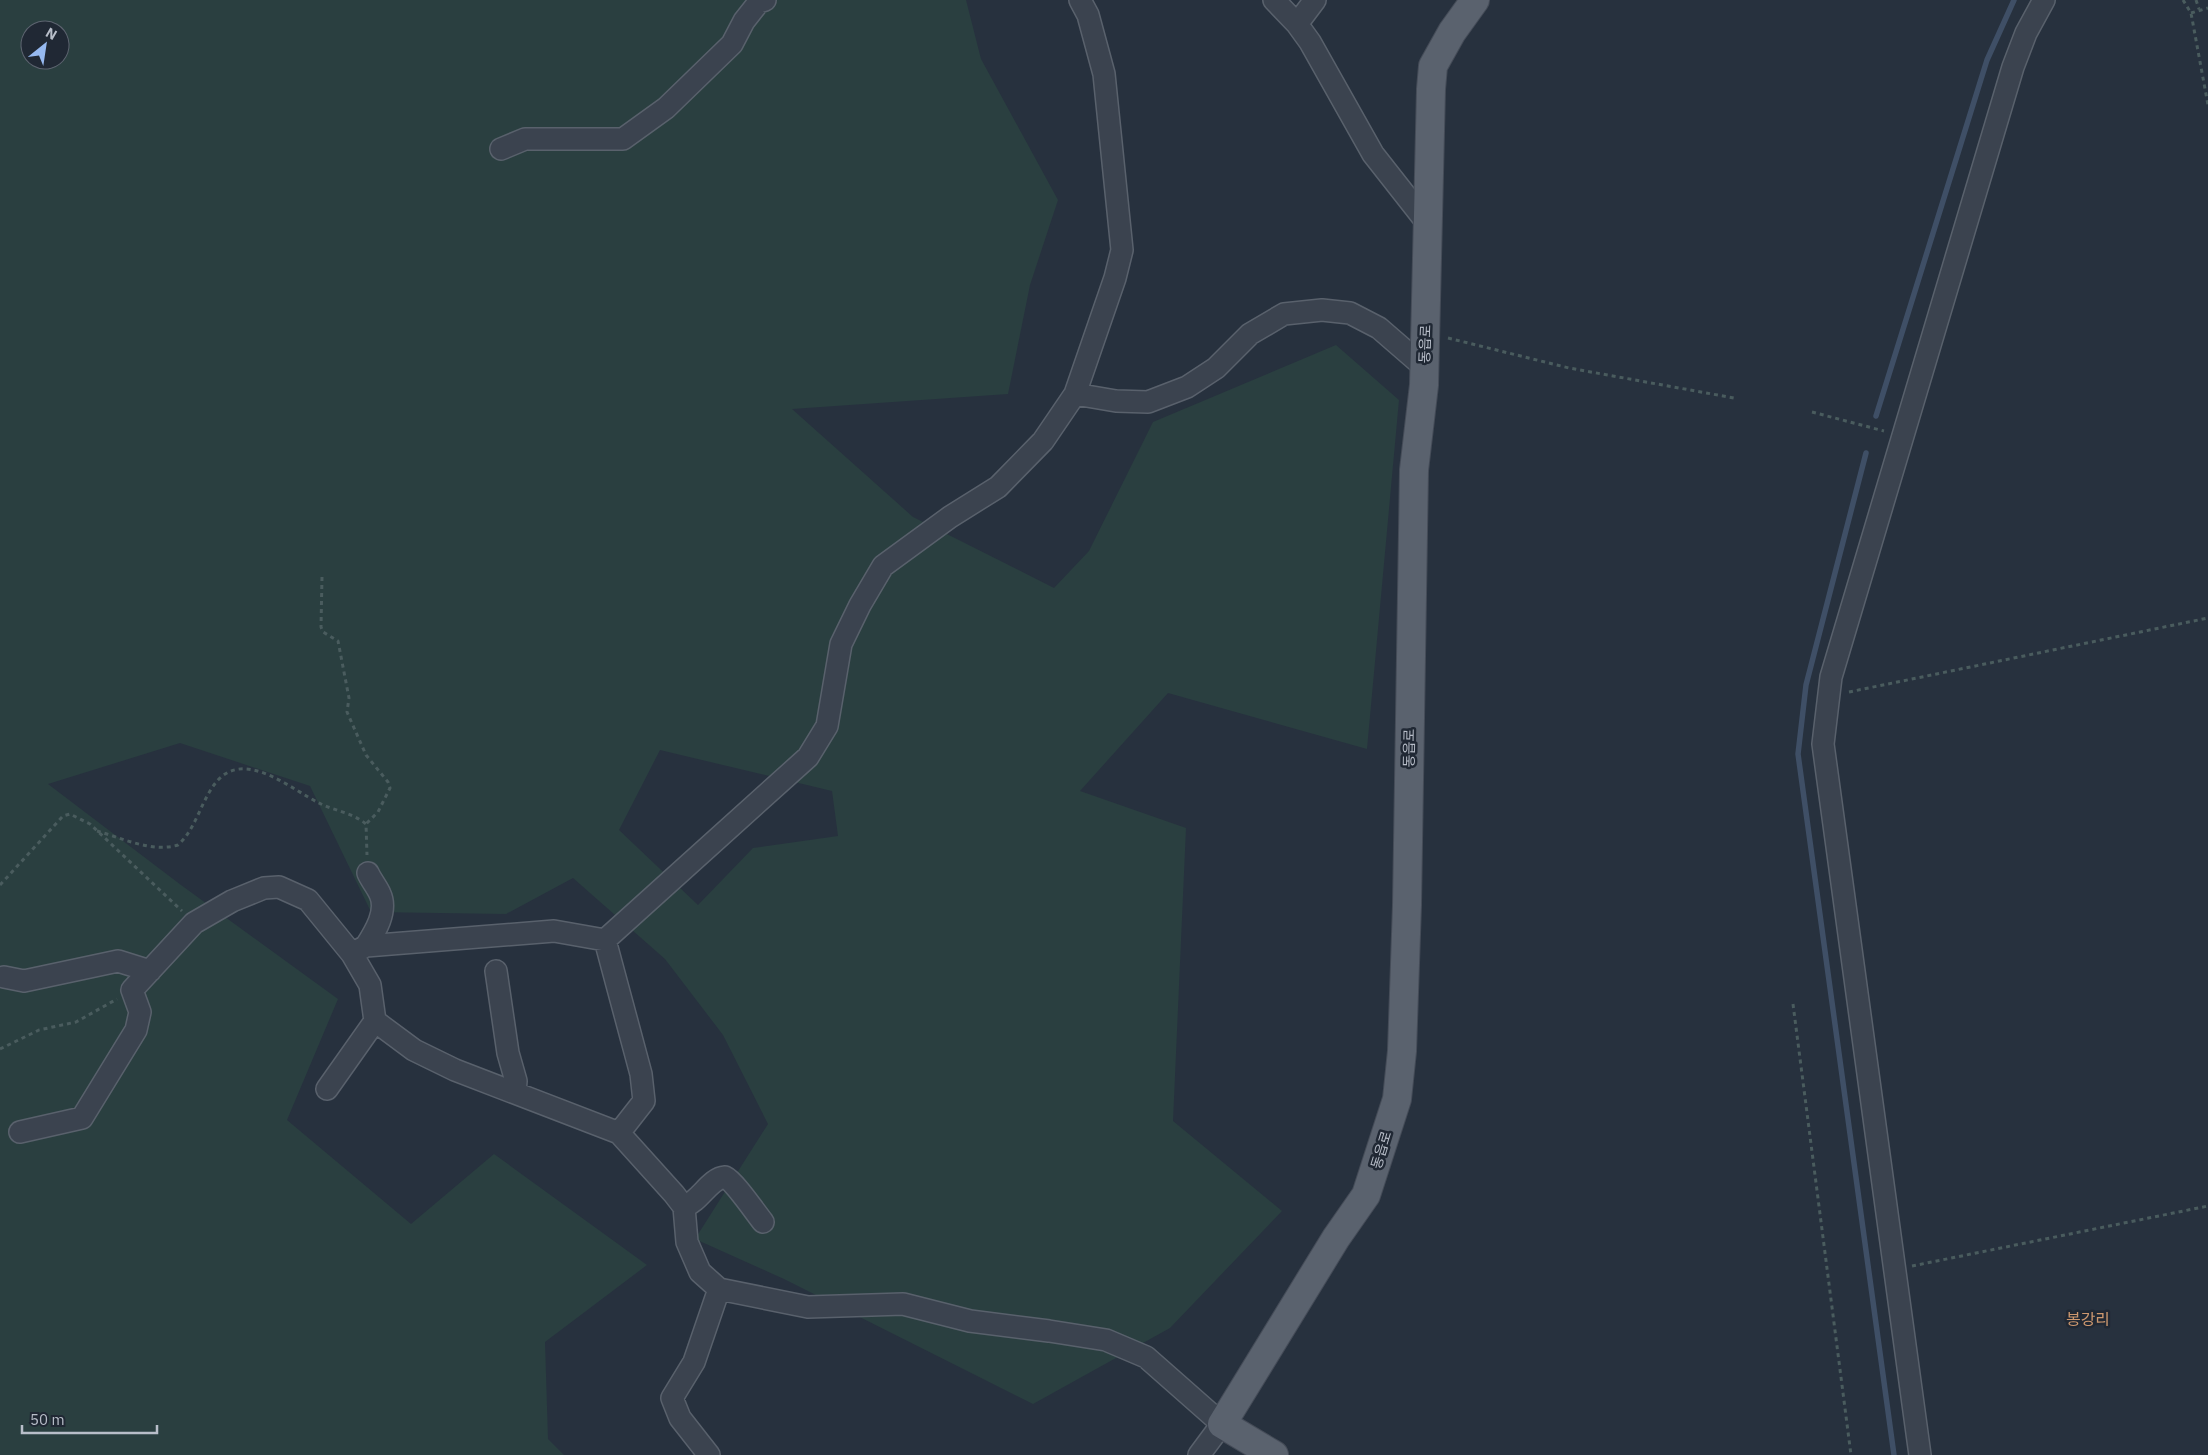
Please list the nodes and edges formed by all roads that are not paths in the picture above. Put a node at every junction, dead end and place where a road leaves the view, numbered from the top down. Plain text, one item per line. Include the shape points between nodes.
1 (765, 0) edge
2 (1080, 0) edge
3 (1274, 0) edge
4 (1315, 0) edge
5 (1475, 0) edge
6 (2044, 0) edge
7 (1297, 24) junction
8 (501, 149) dead end
9 (1428, 224) junction
10 (1424, 367) junction
11 (1075, 394) junction
12 (368, 873) road end
13 (605, 940) junction
14 (359, 950) junction
15 (150, 971) junction
16 (496, 971) dead end
17 (4, 977) dead end
18 (376, 1022) junction
19 (327, 1089) dead end
20 (515, 1093) junction
21 (20, 1132) dead end
22 (619, 1133) junction
23 (684, 1208) junction
24 (763, 1222) dead end
25 (719, 1290) junction
26 (1222, 1424) junction
27 (709, 1455) edge
28 (1199, 1455) edge
29 (1274, 1455) edge
30 (1920, 1455) edge

1 - 8 street via 759,2 744,21 725,51 666,108 623,139 525,139
2 - 11 street via 1088,14 1104,74 1122,250 1116,278
3 - 7 street
4 - 7 street
5 - 9 main road, 동읍로 via 1433,66
6 - 30 street via 2013,66 1831,677 1823,744
7 - 9 street via 1372,154
9 - 10 main road, 동읍로
10 - 11 street via 1379,328 1350,313 1322,310 1284,314 1250,334 1216,368 1187,387 1148,402 1116,402
10 - 26 main road, 동읍로 via 1414,470 1407,905 1402,1051 1397,1099 1366,1195 1336,1238
11 - 13 street via 1043,441 998,486 883,566 841,644 827,726 808,757
12 - 14 street via 383,904 378,923
13 - 14 street via 554,931
13 - 22 street via 641,1074 644,1101
14 - 15 street via 308,900 279,887 264,888 232,901 194,923
14 - 18 street via 370,985
15 - 17 street via 118,961 24,981
15 - 21 street via 132,990 140,1012 136,1030 82,1118
16 - 20 street via 508,1053 516,1081
18 - 19 street
18 - 20 street via 414,1050
20 - 22 street
22 - 23 street
23 - 24 street via 693,1204 714,1181 725,1177 735,1184
23 - 25 street via 687,1242 700,1272
25 - 26 street via 808,1308 903,1304 970,1321 1106,1340 1146,1357
25 - 27 street via 694,1362 672,1398 680,1418
26 - 28 street, 동읍로
26 - 29 main road

